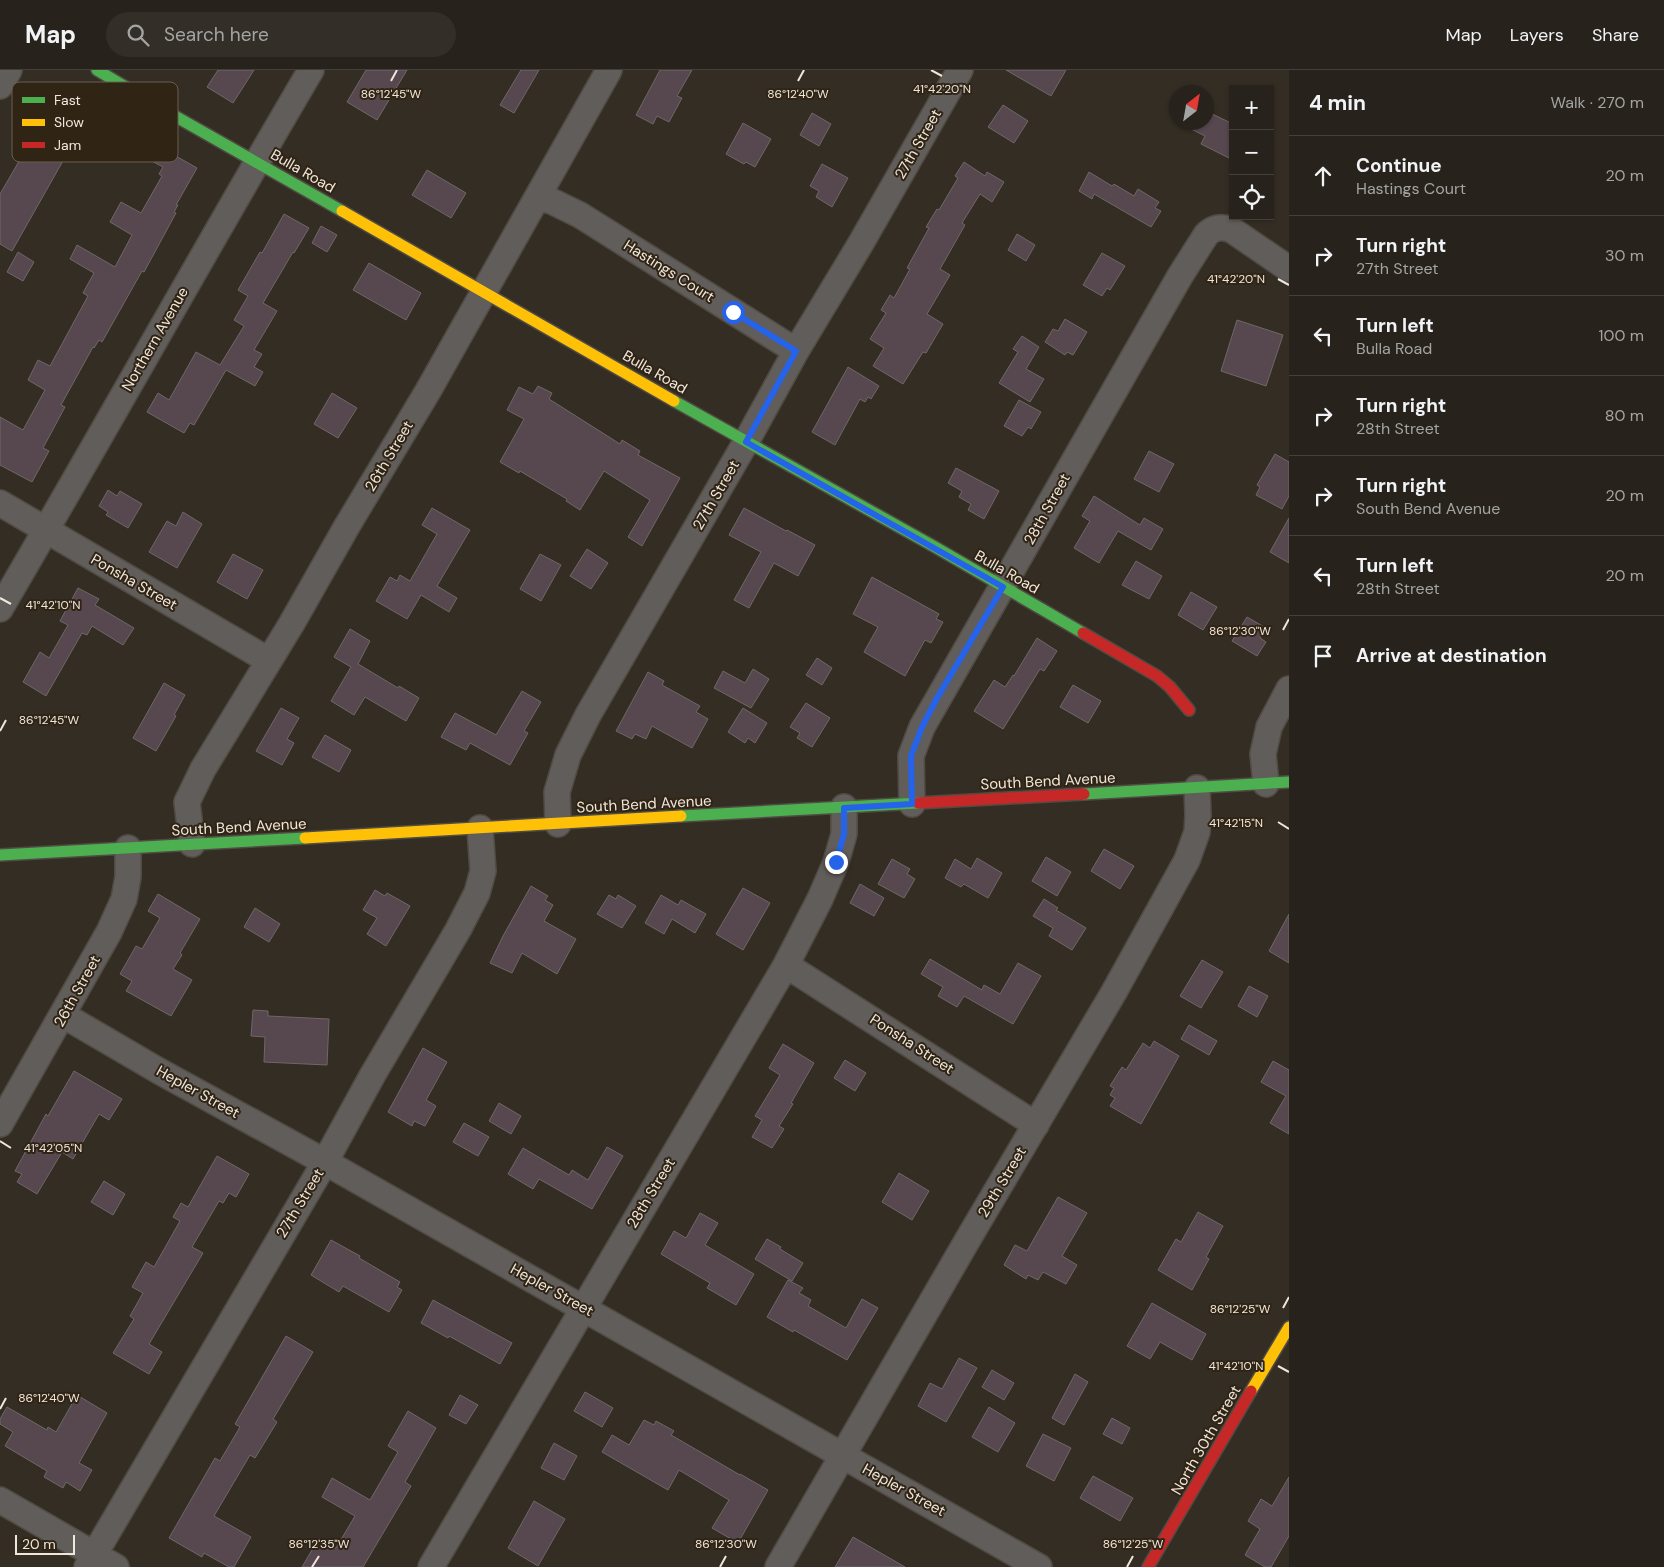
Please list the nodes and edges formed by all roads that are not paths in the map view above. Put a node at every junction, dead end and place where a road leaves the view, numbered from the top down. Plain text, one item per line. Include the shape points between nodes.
1 (9, 70) edge
2 (97, 70) edge
3 (312, 70) edge
4 (609, 70) edge
5 (960, 70) edge
6 (118, 82) edge
7 (0, 86) edge
8 (178, 117) edge
9 (257, 162) junction
10 (540, 195) junction
11 (1289, 269) edge
12 (484, 291) junction
13 (796, 351) junction
14 (746, 442) junction
15 (0, 503) edge
16 (46, 530) junction
17 (1003, 587) junction
18 (0, 609) edge
19 (268, 660) junction
20 (1289, 689) edge
21 (1189, 710) dead end
22 (1277, 783) edge
23 (1197, 788) junction
24 (912, 804) junction
25 (844, 808) junction
26 (558, 824) junction
27 (480, 828) junction
28 (192, 844) junction
29 (128, 848) junction
30 (0, 855) edge
31 (786, 965) junction
32 (63, 1015) junction
33 (0, 1124) edge
34 (1036, 1125) junction
35 (325, 1162) junction
36 (583, 1308) junction
37 (1289, 1327) edge
38 (843, 1457) junction
39 (0, 1500) edge
40 (91, 1561) edge
41 (116, 1567) edge
42 (431, 1567) edge
43 (778, 1567) edge
44 (1039, 1567) edge
45 (1148, 1567) edge

1 - 7 street
2 - 6 street, Bulla Road
3 - 9 street, Northern Avenue
4 - 10 street, 26th Street
5 - 13 street, 27th Street
8 - 9 street, Bulla Road
9 - 12 street, Bulla Road
9 - 16 street, Northern Avenue
10 - 12 street, 26th Street
10 - 13 street, Hastings Court via 580,215
11 - 17 street, 28th Street via 1225,227 1216,228 1206,235
12 - 14 street, Bulla Road
12 - 19 street, 26th Street
13 - 14 street, 27th Street
14 - 17 street, Bulla Road
14 - 26 street, 27th Street via 568,755 557,792
15 - 16 street, Ponsha Street
16 - 18 street, Northern Avenue
16 - 19 street, Ponsha Street
17 - 21 street, Bulla Road via 1157,676
17 - 24 street, 28th Street via 922,727 911,756
19 - 28 street, 26th Street via 187,802
20 - 22 street via 1269,727 1263,754
22 - 23 street, South Bend Avenue
23 - 24 street, South Bend Avenue
23 - 34 street, 29th Street via 1197,832 1187,860
24 - 25 street, South Bend Avenue
25 - 26 street, South Bend Avenue
25 - 31 street, 28th Street via 844,834 836,862
26 - 27 street, South Bend Avenue
27 - 28 street, South Bend Avenue
27 - 35 street, 27th Street via 483,871 476,894
28 - 29 street, South Bend Avenue
29 - 30 street, South Bend Avenue
29 - 32 street, 26th Street via 124,899
31 - 34 street, Ponsha Street
31 - 36 street, 28th Street
32 - 33 street, 26th Street
32 - 35 street, Hepler Street
34 - 38 street, 29th Street
35 - 36 street, Hepler Street
35 - 40 street, 27th Street
36 - 38 street, Hepler Street
36 - 42 street, 28th Street
37 - 45 street, North 30th Street
38 - 43 street, 29th Street
38 - 44 street, Hepler Street
39 - 40 street
40 - 41 street

